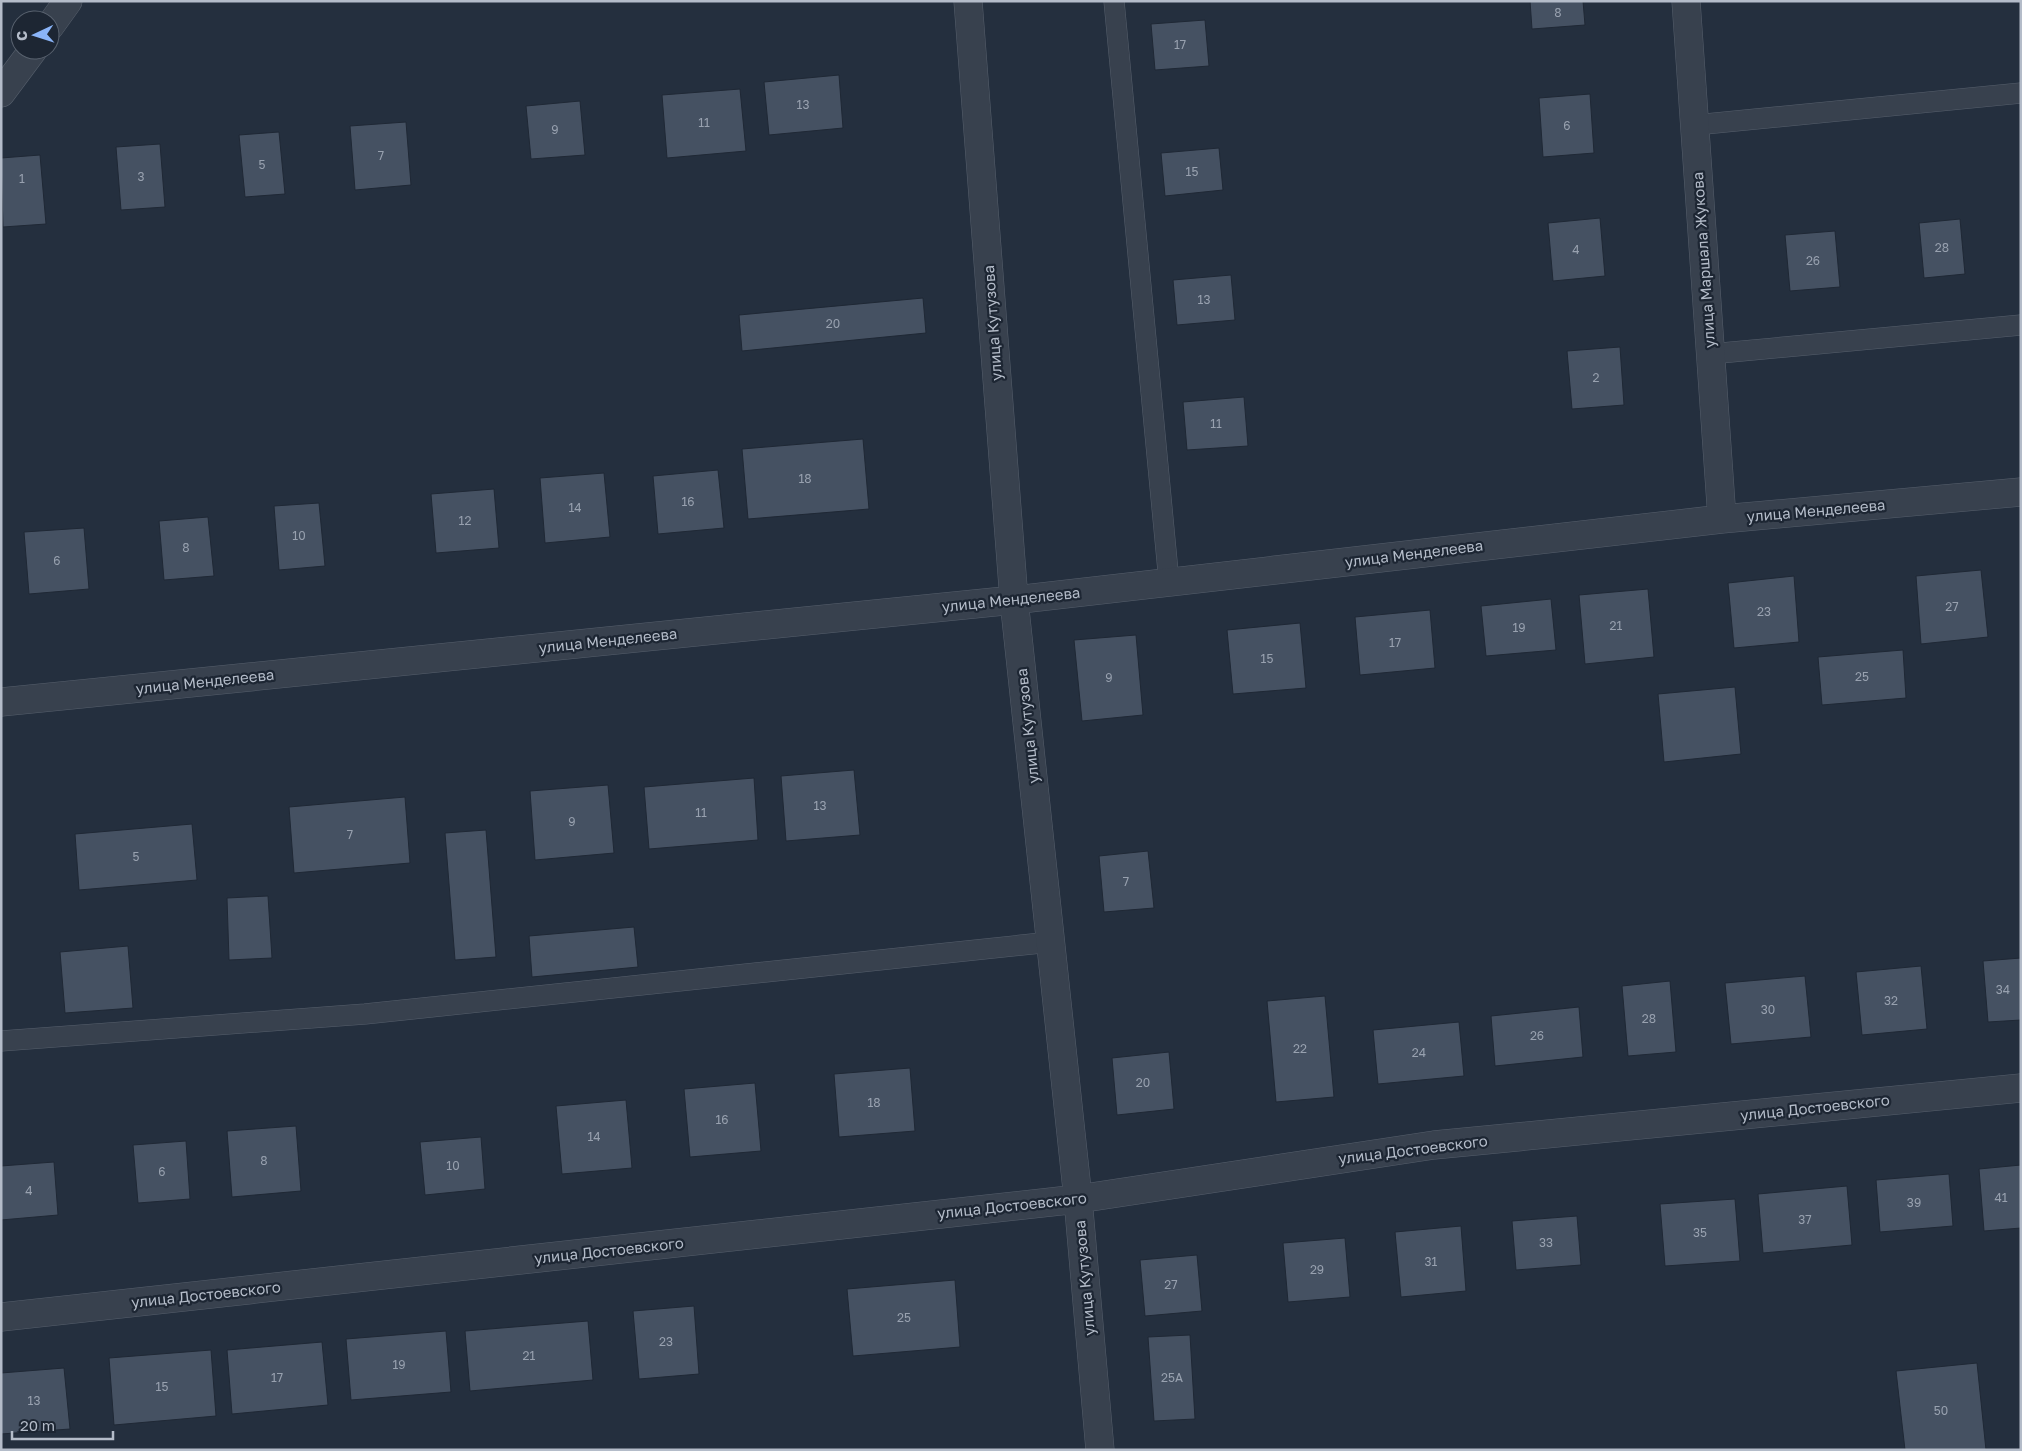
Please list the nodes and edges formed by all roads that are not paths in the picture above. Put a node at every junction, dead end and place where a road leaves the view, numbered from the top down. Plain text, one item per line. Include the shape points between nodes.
1 (68, 1) edge
2 (968, 1) edge
3 (1114, 1) edge
4 (1686, 1) edge
5 (60, 12) edge
6 (26, 60) edge
7 (1, 93) edge
8 (2021, 93) edge
9 (1695, 125) junction
10 (2021, 326) edge
11 (1710, 354) junction
12 (2021, 492) edge
13 (1722, 519) junction
14 (1169, 582) junction
15 (1014, 600) junction
16 (1, 702) edge
17 (1051, 942) junction
18 (1, 1041) edge
19 (2021, 1088) edge
20 (1078, 1199) junction
21 (1, 1317) edge
22 (1100, 1450) edge

1 - 5 street
2 - 15 street, улица Кутузова
3 - 14 lane
4 - 9 street, улица Маршала Жукова
6 - 7 street
8 - 9 lane
9 - 11 street, улица Маршала Жукова
10 - 11 lane
11 - 13 street, улица Маршала Жукова
12 - 13 street, улица Менделеева
13 - 14 street, улица Менделеева
14 - 15 street, улица Менделеева
15 - 16 street, улица Менделеева
15 - 17 street, улица Кутузова
17 - 18 lane via 365,1014
17 - 20 street, улица Кутузова
19 - 20 street, улица Достоевского via 1434,1145
20 - 21 street, улица Достоевского
20 - 22 street, улица Кутузова

